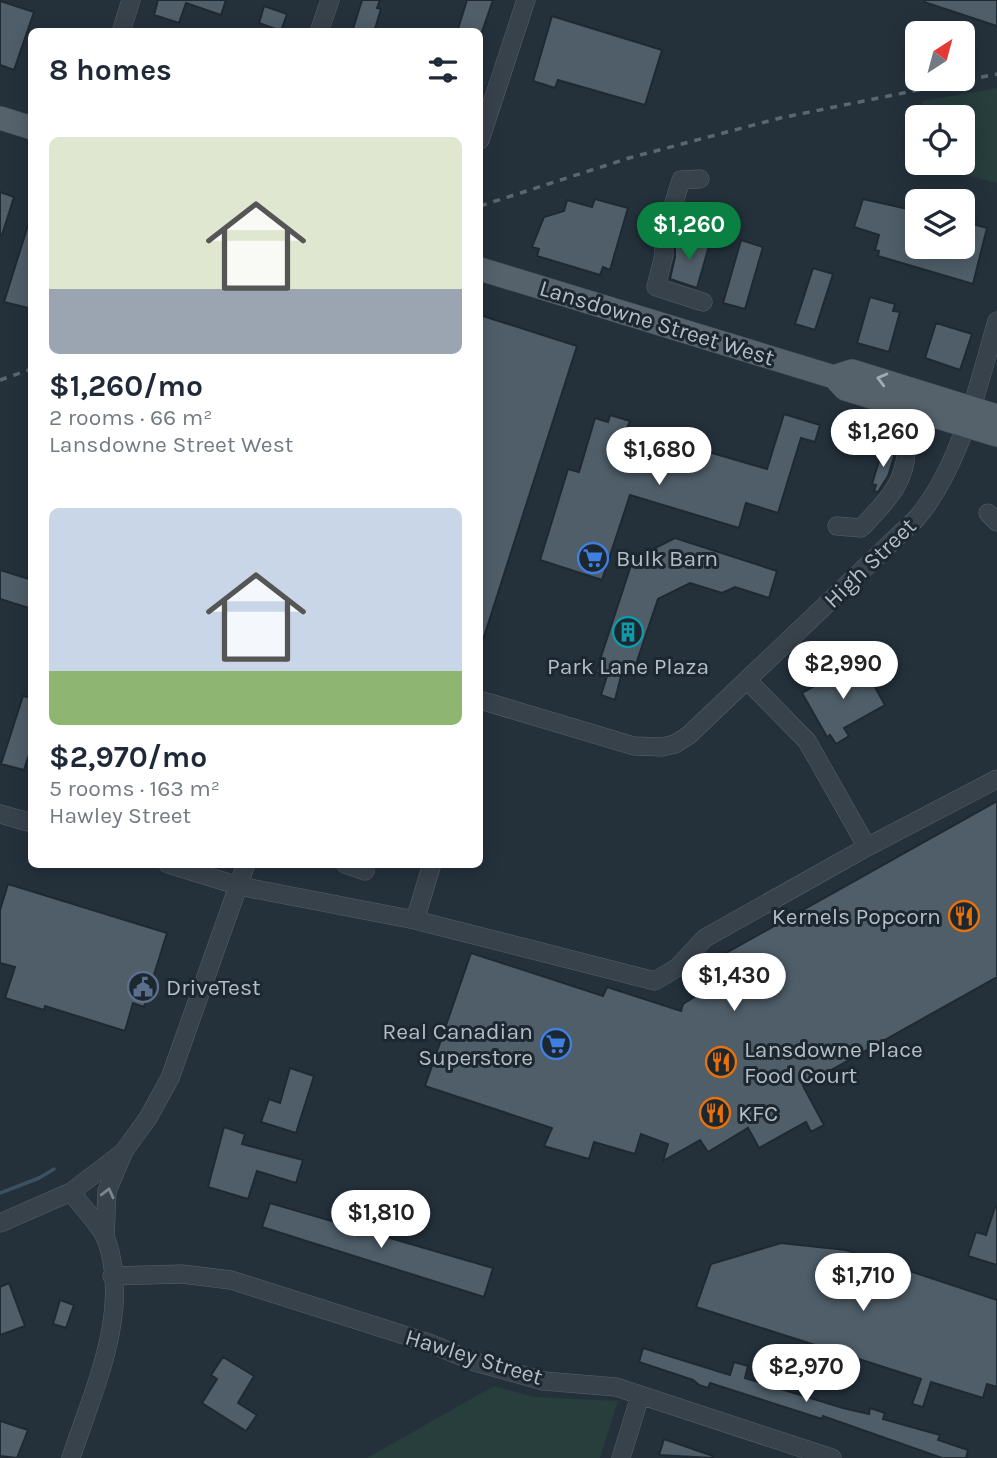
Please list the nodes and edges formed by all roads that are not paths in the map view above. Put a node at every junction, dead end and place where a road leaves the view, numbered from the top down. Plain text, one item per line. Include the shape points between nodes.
1 (131, 0) edge
2 (330, 0) edge
3 (526, 0) edge
4 (122, 28) edge
5 (320, 28) edge
6 (0, 118) edge
7 (28, 127) edge
8 (483, 131) edge
9 (700, 179) dead end
10 (483, 270) edge
11 (704, 302) dead end
12 (997, 321) edge
13 (967, 416) junction
14 (997, 416) edge
15 (869, 430) dead end
16 (997, 435) edge
17 (837, 526) dead end
18 (747, 680) junction
19 (483, 705) edge
20 (997, 779) edge
21 (0, 814) edge
22 (28, 822) edge
23 (867, 847) junction
24 (181, 868) edge
25 (245, 868) edge
26 (358, 868) edge
27 (431, 868) edge
28 (365, 870) dead end
29 (239, 886) junction
30 (415, 920) junction
31 (124, 1151) junction
32 (71, 1192) junction
33 (0, 1223) edge
34 (105, 1238) junction
35 (112, 1276) junction
36 (640, 1396) junction
37 (71, 1458) edge
38 (621, 1458) edge
39 (832, 1458) edge

1 - 4 street
2 - 5 street
3 - 8 street
6 - 7 main road
9 - 11 street via 681,180 663,238 656,287
10 - 13 main road, Lansdowne Street West via 834,377 852,371
12 - 13 street, High Street
13 - 14 main road, Lansdowne Street West
13 - 16 main road, Lansdowne Street West
13 - 18 street, High Street via 948,471 917,518
15 - 17 street via 906,446 896,490 861,528
18 - 19 street, High Street via 689,735 662,747 634,746
18 - 23 street via 807,740
20 - 23 street
21 - 22 street
23 - 30 street via 705,938 678,967 655,981
24 - 29 street
25 - 29 street
26 - 28 street
27 - 30 street
29 - 30 street
29 - 31 street via 170,1079
31 - 32 street
34 -> 31 street via 107,1191
32 - 33 street
32 - 34 street
34 - 35 street
35 - 36 street, Hawley Street via 182,1274 231,1280 475,1362 544,1381 605,1386
35 - 37 street via 110,1338
36 - 38 street
36 - 39 street, Hawley Street

